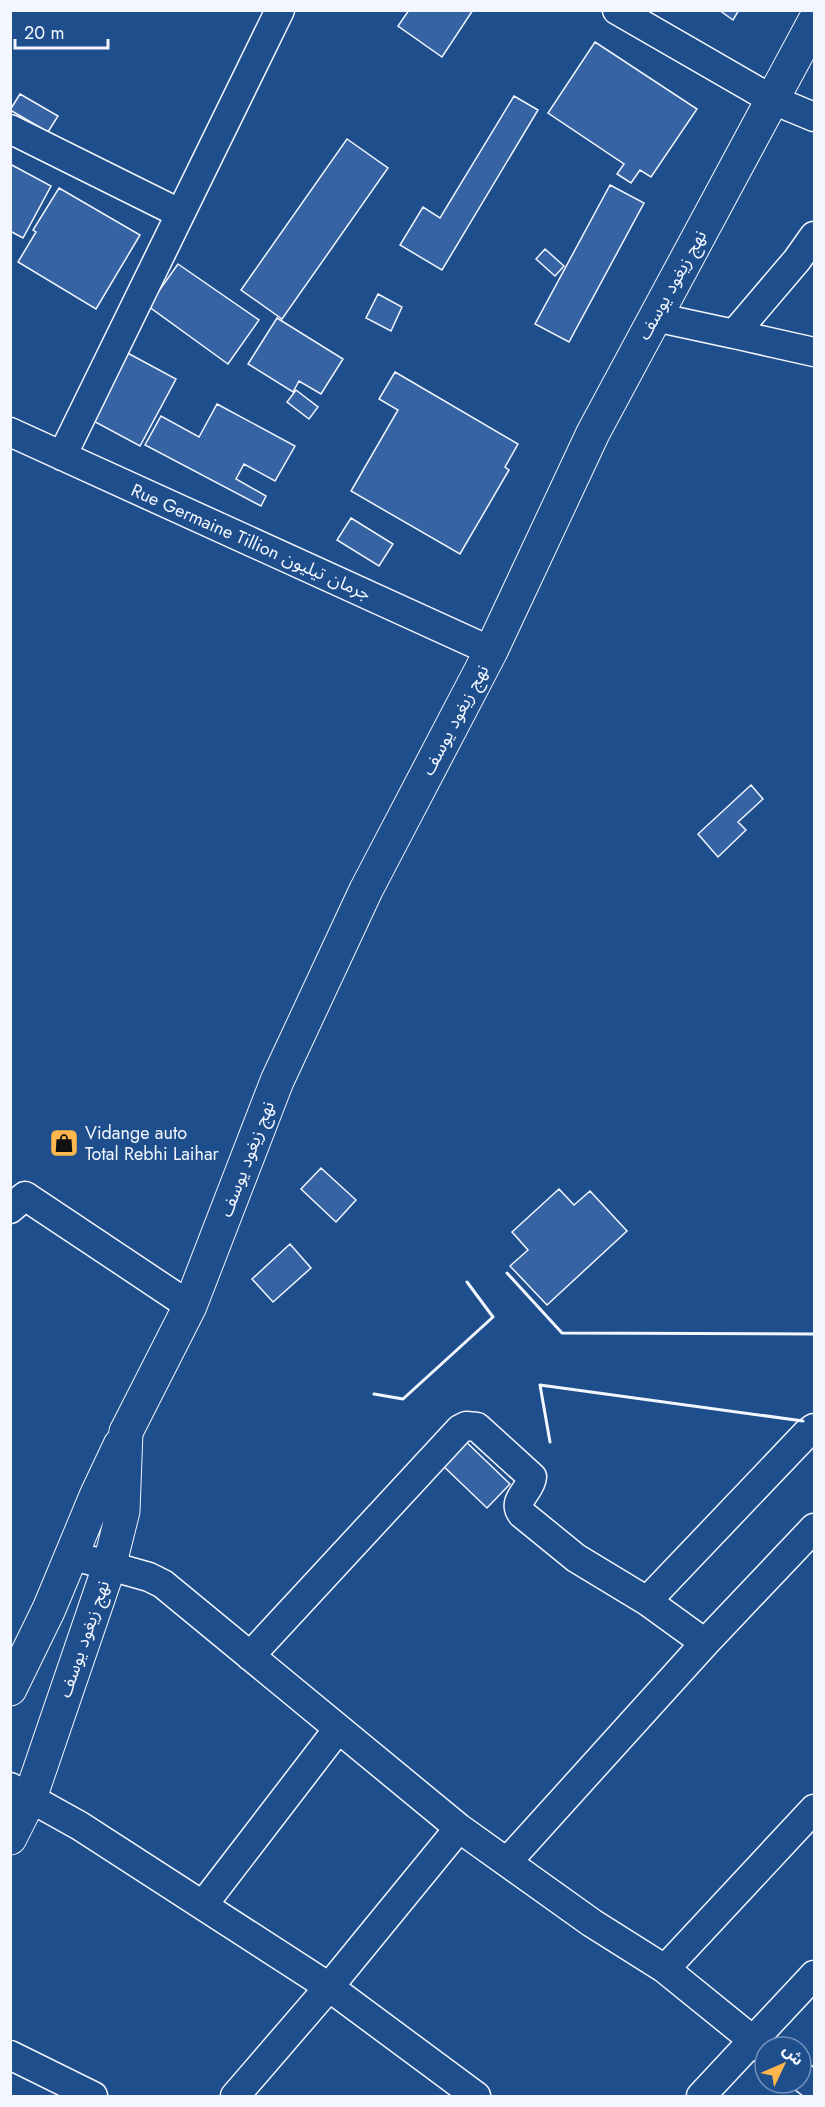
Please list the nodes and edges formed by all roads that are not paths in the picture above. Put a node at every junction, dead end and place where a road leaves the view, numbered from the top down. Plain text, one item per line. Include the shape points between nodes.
1 (280, 10) edge
2 (617, 10) edge
3 (814, 22) edge
4 (773, 100) junction
5 (814, 117) edge
6 (10, 129) edge
7 (179, 213) junction
8 (814, 236) edge
9 (655, 317) junction
10 (734, 334) junction
11 (814, 352) edge
12 (10, 432) edge
13 (62, 456) junction
14 (491, 651) junction
15 (15, 1197) edge
16 (190, 1306) junction
17 (814, 1428) edge
18 (126, 1432) junction
19 (814, 1528) edge
20 (71, 1555) junction
21 (109, 1567) junction
22 (646, 1601) junction
23 (705, 1643) junction
24 (250, 1656) junction
25 (10, 1689) edge
26 (338, 1729) junction
27 (20, 1793) edge
28 (814, 1809) edge
29 (459, 1828) junction
30 (10, 1838) edge
31 (507, 1862) junction
32 (203, 1905) junction
33 (665, 1969) junction
34 (814, 1975) edge
35 (329, 1987) junction
36 (767, 2035) edge
37 (753, 2040) edge
38 (753, 2050) edge
39 (10, 2055) edge
40 (93, 2097) edge
41 (235, 2097) edge
42 (476, 2097) edge
43 (701, 2097) edge

1 - 7 street
2 - 4 street
3 - 4 main road, نهج زيغود يوسف
4 - 5 street
4 - 9 main road, نهج زيغود يوسف
6 - 7 street
7 - 13 street
8 - 10 street
9 - 10 street
9 - 14 main road, نهج زيغود يوسف via 593,433
10 - 11 street
12 - 13 street, Rue Germaine Tillion جرمان تيليون
13 - 14 street, Rue Germaine Tillion جرمان تيليون
14 - 16 main road, نهج زيغود يوسف via 366,890 277,1081
15 - 16 street
16 - 18 main road, نهج زيغود يوسف
17 - 22 street
18 - 20 main road, نهج زيغود يوسف
18 - 21 main road, نهج زيغود يوسف via 123,1510
19 - 23 street
20 - 21 street
20 - 25 main road, نهج زيغود يوسف
21 - 24 street via 163,1584
21 - 27 main road, نهج زيغود يوسف
22 - 23 street
22 - 24 street via 576,1558 522,1514 518,1503 532,1477 477,1427 466,1426 460,1428
23 - 31 street
24 - 26 street
26 - 29 street
26 - 32 street
27 - 30 main road, نهج زيغود يوسف
27 - 32 street via 80,1826
28 - 33 street
29 - 31 street
29 - 35 street
31 - 33 street
32 - 35 street
33 - 37 street
34 - 36 street
35 - 41 street
35 - 42 street
38 - 43 street
39 - 40 street

